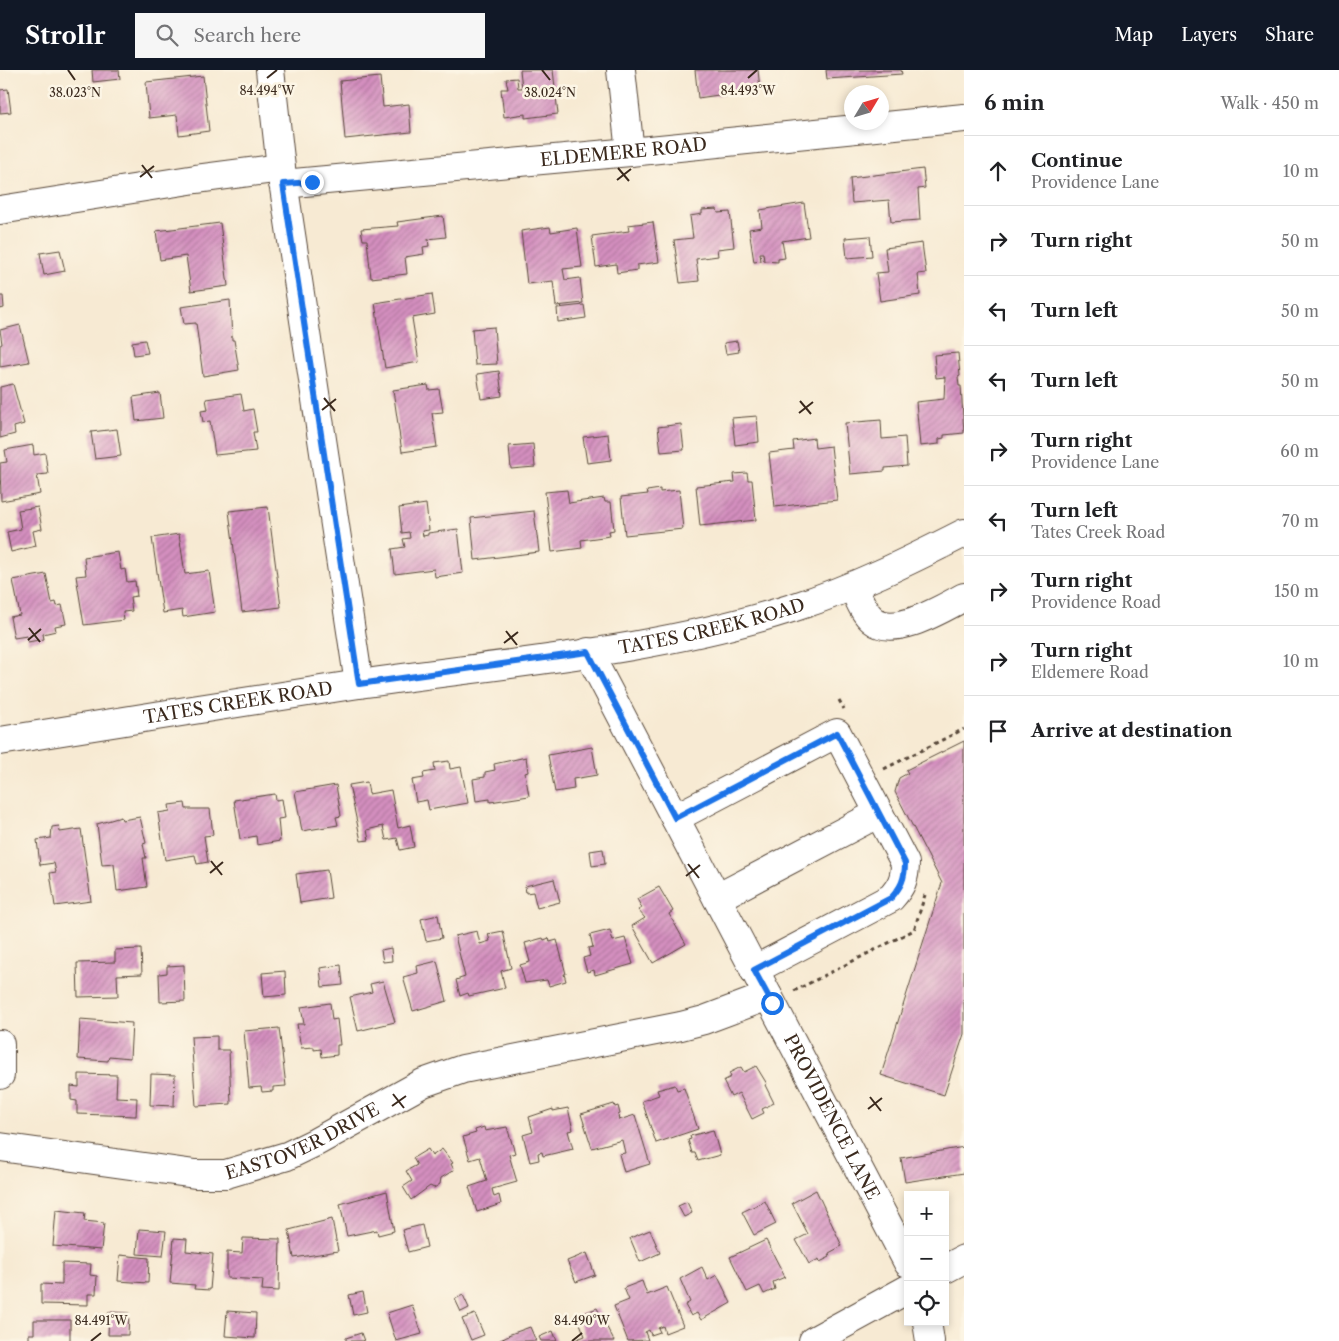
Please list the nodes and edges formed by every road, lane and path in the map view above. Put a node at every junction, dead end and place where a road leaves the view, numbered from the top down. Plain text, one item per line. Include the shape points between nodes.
1 (270, 70) edge
2 (621, 70) edge
3 (964, 118) edge
4 (630, 152) junction
5 (282, 176) junction
6 (0, 210) edge
7 (964, 533) edge
8 (854, 586) junction
9 (964, 598) edge
10 (588, 652) junction
11 (359, 684) junction
12 (839, 700) dead end
13 (848, 717) dead end
14 (964, 729) edge
15 (0, 741) edge
16 (877, 774) dead end
17 (879, 813) junction
18 (675, 818) junction
19 (926, 887) dead end
20 (717, 898) junction
21 (754, 970) junction
22 (770, 1000) junction
23 (0, 1044) edge
24 (0, 1075) edge
25 (0, 1147) edge
26 (904, 1255) edge
27 (964, 1259) edge
28 (949, 1267) edge
29 (904, 1291) edge
30 (928, 1326) edge
31 (813, 1341) edge
32 (930, 1341) edge

1 - 5 street
2 - 4 street
3 - 4 street, ELDEMERE ROAD
4 - 5 street, ELDEMERE ROAD
5 - 6 street, ELDEMERE ROAD via 196,179
5 - 11 street
7 - 8 street, TATES CREEK ROAD
8 - 9 street via 873,621 889,625 917,622
8 - 10 street, TATES CREEK ROAD via 794,607 698,632
10 - 11 street, TATES CREEK ROAD
10 - 18 street, PROVIDENCE LANE
11 - 15 street, TATES CREEK ROAD
12 - 13 path
14 - 16 path
17 - 18 street via 837,733
17 - 20 street
17 - 21 street via 905,863 901,887 891,898
18 - 20 street, PROVIDENCE LANE
19 - 22 path via 914,930
20 - 21 street, PROVIDENCE LANE
21 - 22 street, PROVIDENCE LANE
22 - 25 street, EASTOVER DRIVE via 681,1026 463,1069 423,1083 294,1152 226,1174 195,1174
22 - 26 street, PROVIDENCE LANE
23 - 24 street
27 - 28 street
29 - 31 street
30 - 32 street

